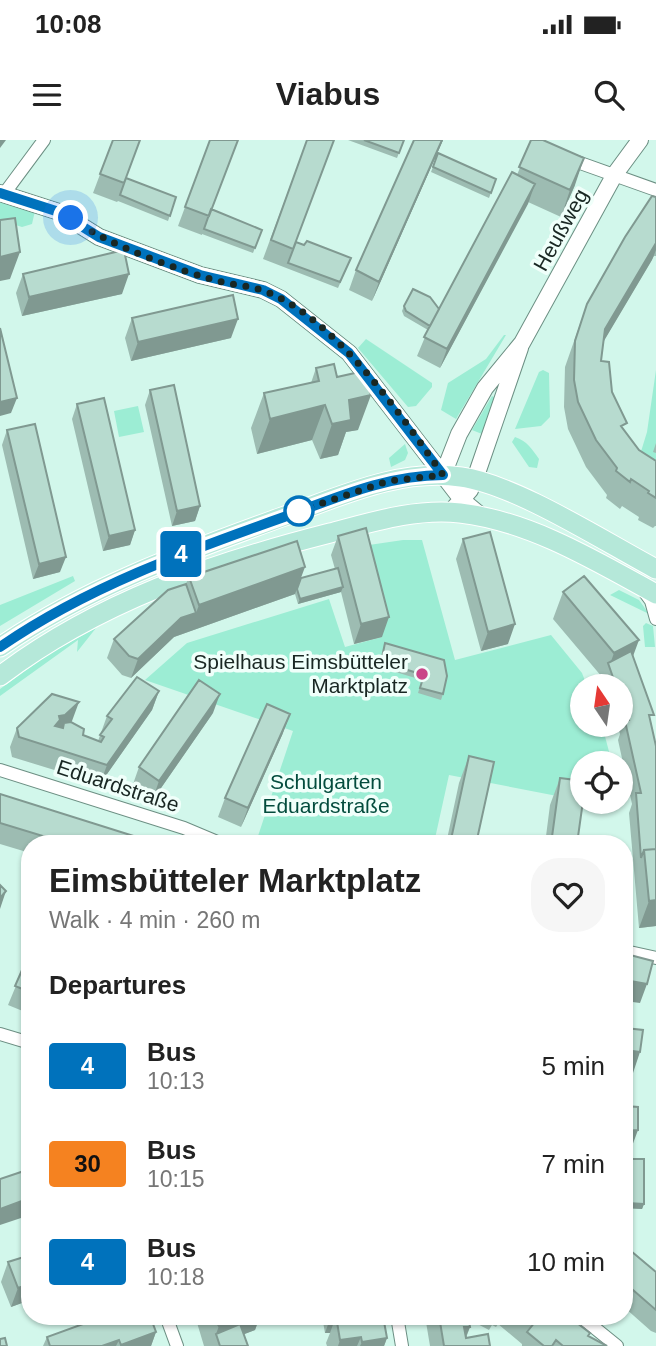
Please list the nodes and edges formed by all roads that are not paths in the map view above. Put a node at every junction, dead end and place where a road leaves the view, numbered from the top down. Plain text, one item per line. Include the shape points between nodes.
1 (44, 140) edge
2 (640, 140) edge
3 (556, 153) edge
4 (615, 174) junction
5 (656, 190) edge
6 (2, 194) edge
7 (522, 342) junction
8 (443, 475) junction
9 (475, 479) junction
10 (455, 506) junction
11 (656, 569) edge
12 (638, 584) junction
13 (656, 594) edge
14 (656, 619) edge
15 (0, 647) edge
16 (0, 676) edge
17 (0, 770) edge
18 (201, 835) edge
19 (633, 953) edge
20 (656, 958) edge
21 (0, 1034) edge
22 (21, 1040) edge
23 (169, 1325) edge
24 (398, 1325) edge
25 (591, 1325) edge
26 (177, 1346) edge
27 (402, 1346) edge
28 (617, 1346) edge

1 - 6 street
2 - 4 street, Heußweg
3 - 4 street
4 - 5 street
4 - 7 street, Heußweg
6 - 8 street via 59,212 99,237 281,299 349,353
7 - 8 street, Heußweg via 485,388 458,433
7 - 9 street, Heußweg
8 - 9 main road
8 - 10 street
8 - 15 main road via 388,481 172,557 73,601
9 - 10 street, Heußweg
9 - 11 main road via 524,499
10 - 12 main road via 561,545
10 - 16 main road via 383,519 166,583 76,625
12 - 13 main road
12 - 14 street via 651,601
17 - 18 street, Eduardstraße
19 - 20 street
21 - 22 street
23 - 26 street
24 - 27 street
25 - 28 street

